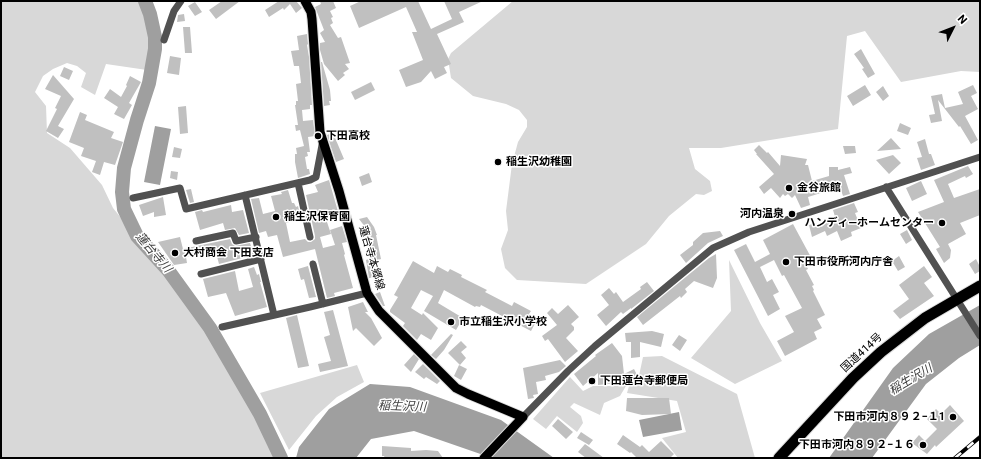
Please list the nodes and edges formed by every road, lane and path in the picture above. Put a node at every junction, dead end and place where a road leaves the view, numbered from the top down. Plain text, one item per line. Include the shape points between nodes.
1 (181, 1) edge
2 (305, 1) edge
3 (164, 40) dead end
4 (323, 140) junction
5 (980, 157) edge
6 (298, 183) junction
7 (886, 187) junction
8 (246, 195) junction
9 (133, 198) dead end
10 (256, 237) junction
11 (310, 237) dead end
12 (196, 241) dead end
13 (261, 259) junction
14 (313, 264) dead end
15 (202, 274) dead end
16 (980, 286) edge
17 (367, 293) junction
18 (958, 299) junction
19 (324, 304) junction
20 (274, 315) junction
21 (222, 327) dead end
22 (980, 336) edge
23 (521, 420) junction
24 (484, 458) edge
25 (779, 458) edge

1 - 3 street
2 - 4 main road, 蓮台寺本郷線 via 312,19 320,132
4 - 6 street via 316,177
4 - 17 main road, 蓮台寺本郷線
5 - 7 street
6 - 8 street
6 - 11 street
7 - 18 street
7 - 23 street via 749,232 716,246 626,319 568,371
8 - 9 street via 186,209 180,188
8 - 10 street
10 - 12 street via 236,241 233,233
10 - 13 street
13 - 15 street
13 - 20 street
14 - 19 street
16 - 18 highway, 国道414号
17 - 19 street
17 - 23 main road, 蓮台寺本郷線 via 379,311 456,388
18 - 22 street
18 - 25 highway, 国道414号 via 925,318 881,352 853,378
19 - 20 street
20 - 21 street
23 - 24 main road

